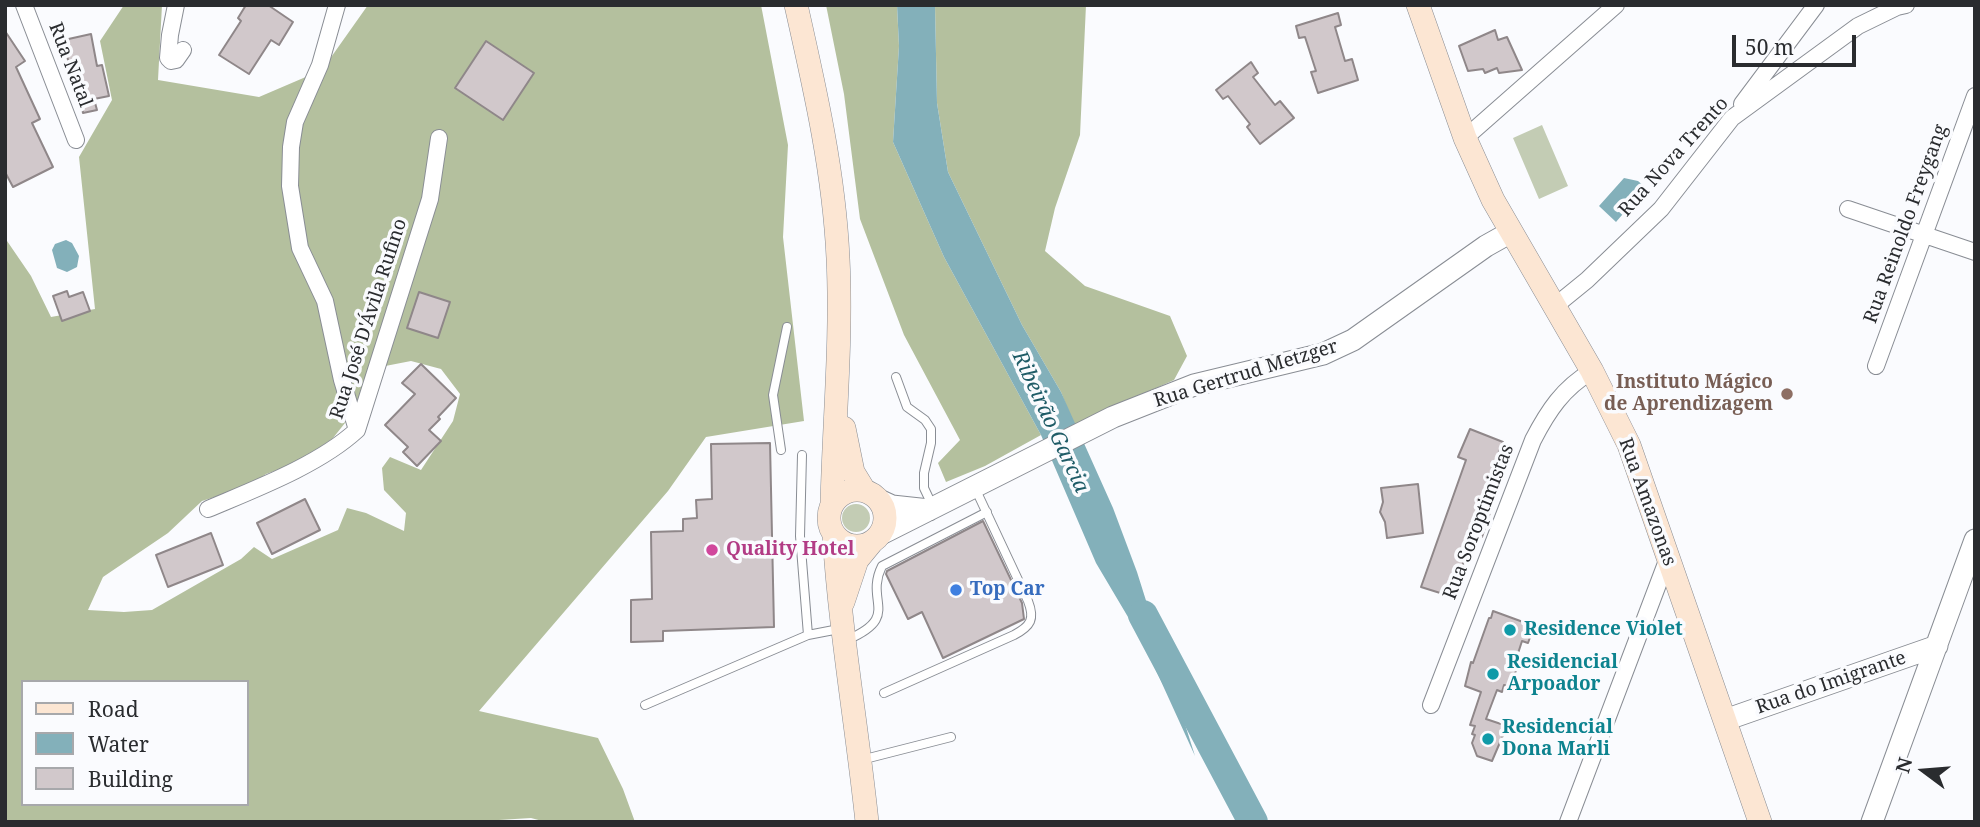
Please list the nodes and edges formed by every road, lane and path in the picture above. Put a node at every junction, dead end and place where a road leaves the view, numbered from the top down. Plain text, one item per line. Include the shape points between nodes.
1 (24, 5) edge
2 (176, 5) edge
3 (337, 5) edge
4 (796, 5) edge
5 (1418, 5) edge
6 (1616, 5) edge
7 (1816, 5) edge
8 (1906, 5) edge
9 (183, 50) dead end
10 (1975, 96) edge
11 (1732, 118) junction
12 (439, 138) dead end
13 (1465, 138) junction
14 (76, 140) dead end
15 (1848, 209) dead end
16 (1511, 232) junction
17 (1924, 235) junction
18 (1975, 252) edge
19 (1555, 306) junction
20 (787, 327) dead end
21 (838, 363) junction
22 (1877, 366) dead end
23 (1592, 371) junction
24 (896, 377) dead end
25 (357, 430) junction
26 (780, 450) dead end
27 (802, 455) dead end
28 (974, 486) junction
29 (872, 495) junction
30 (832, 503) junction
31 (931, 508) junction
32 (208, 509) dead end
33 (987, 512) junction
34 (834, 534) junction
35 (875, 539) junction
36 (1975, 540) edge
37 (1668, 558) junction
38 (842, 628) junction
39 (808, 635) junction
40 (1937, 646) junction
41 (884, 693) dead end
42 (645, 705) dead end
43 (1431, 705) dead end
44 (1725, 720) junction
45 (951, 737) dead end
46 (861, 760) junction
47 (867, 822) edge
48 (1568, 822) edge
49 (1760, 822) edge
50 (1872, 822) edge

1 - 14 street, Rua Natal
2 - 9 street via 168,58 176,60
3 - 25 street via 320,65 295,122 290,186 300,248 325,301
4 - 21 main road via 833,190
5 - 13 main road, Rua Amazonas
6 - 13 street
7 - 11 street
8 - 11 street, Rua Nova Trento via 1858,26
10 - 17 street, Rua Reinoldo Freygang
11 - 19 street, Rua Nova Trento via 1661,209
12 - 25 street, Rua José D'Ávila Rufino via 430,199
13 - 16 main road, Rua Amazonas
15 - 17 street
16 - 19 main road, Rua Amazonas
16 - 28 street, Rua Gertrud Metzger via 1333,350 1194,385 1113,416
17 - 18 street
17 - 22 street, Rua Reinoldo Freygang
19 - 23 main road, Rua Amazonas
20 - 26 lane via 773,395
21 - 29 main road via 847,450 853,472
21 - 30 main road
23 - 37 main road, Rua Amazonas via 1629,445
23 - 43 street, Rua Soroptimistas via 1563,392 1533,440
24 - 31 lane via 908,407 931,429 924,488
25 - 32 street, Rua José D'Ávila Rufino via 340,446
27 - 39 lane via 800,536
28 - 31 street, Rua Gertrud Metzger
28 - 33 lane
29 - 30 main road via 846,491
29 - 31 street via 892,506
29 - 35 main road via 884,511 884,524
30 - 34 main road via 829,524
31 - 35 street, Rua Gertrud Metzger
33 - 38 lane via 882,566 874,624 866,632
33 - 41 lane via 1028,601 1031,622 1014,635
34 - 35 main road via 839,541 855,546
34 - 38 main road
35 - 38 main road via 857,560 847,587
36 - 40 street
37 - 44 main road, Rua Amazonas
37 - 48 street
38 - 39 lane
38 - 46 main road
39 - 42 lane
40 - 44 street, Rua do Imigrante
40 - 50 street
44 - 49 main road, Rua Amazonas
45 - 46 lane
46 - 47 main road

